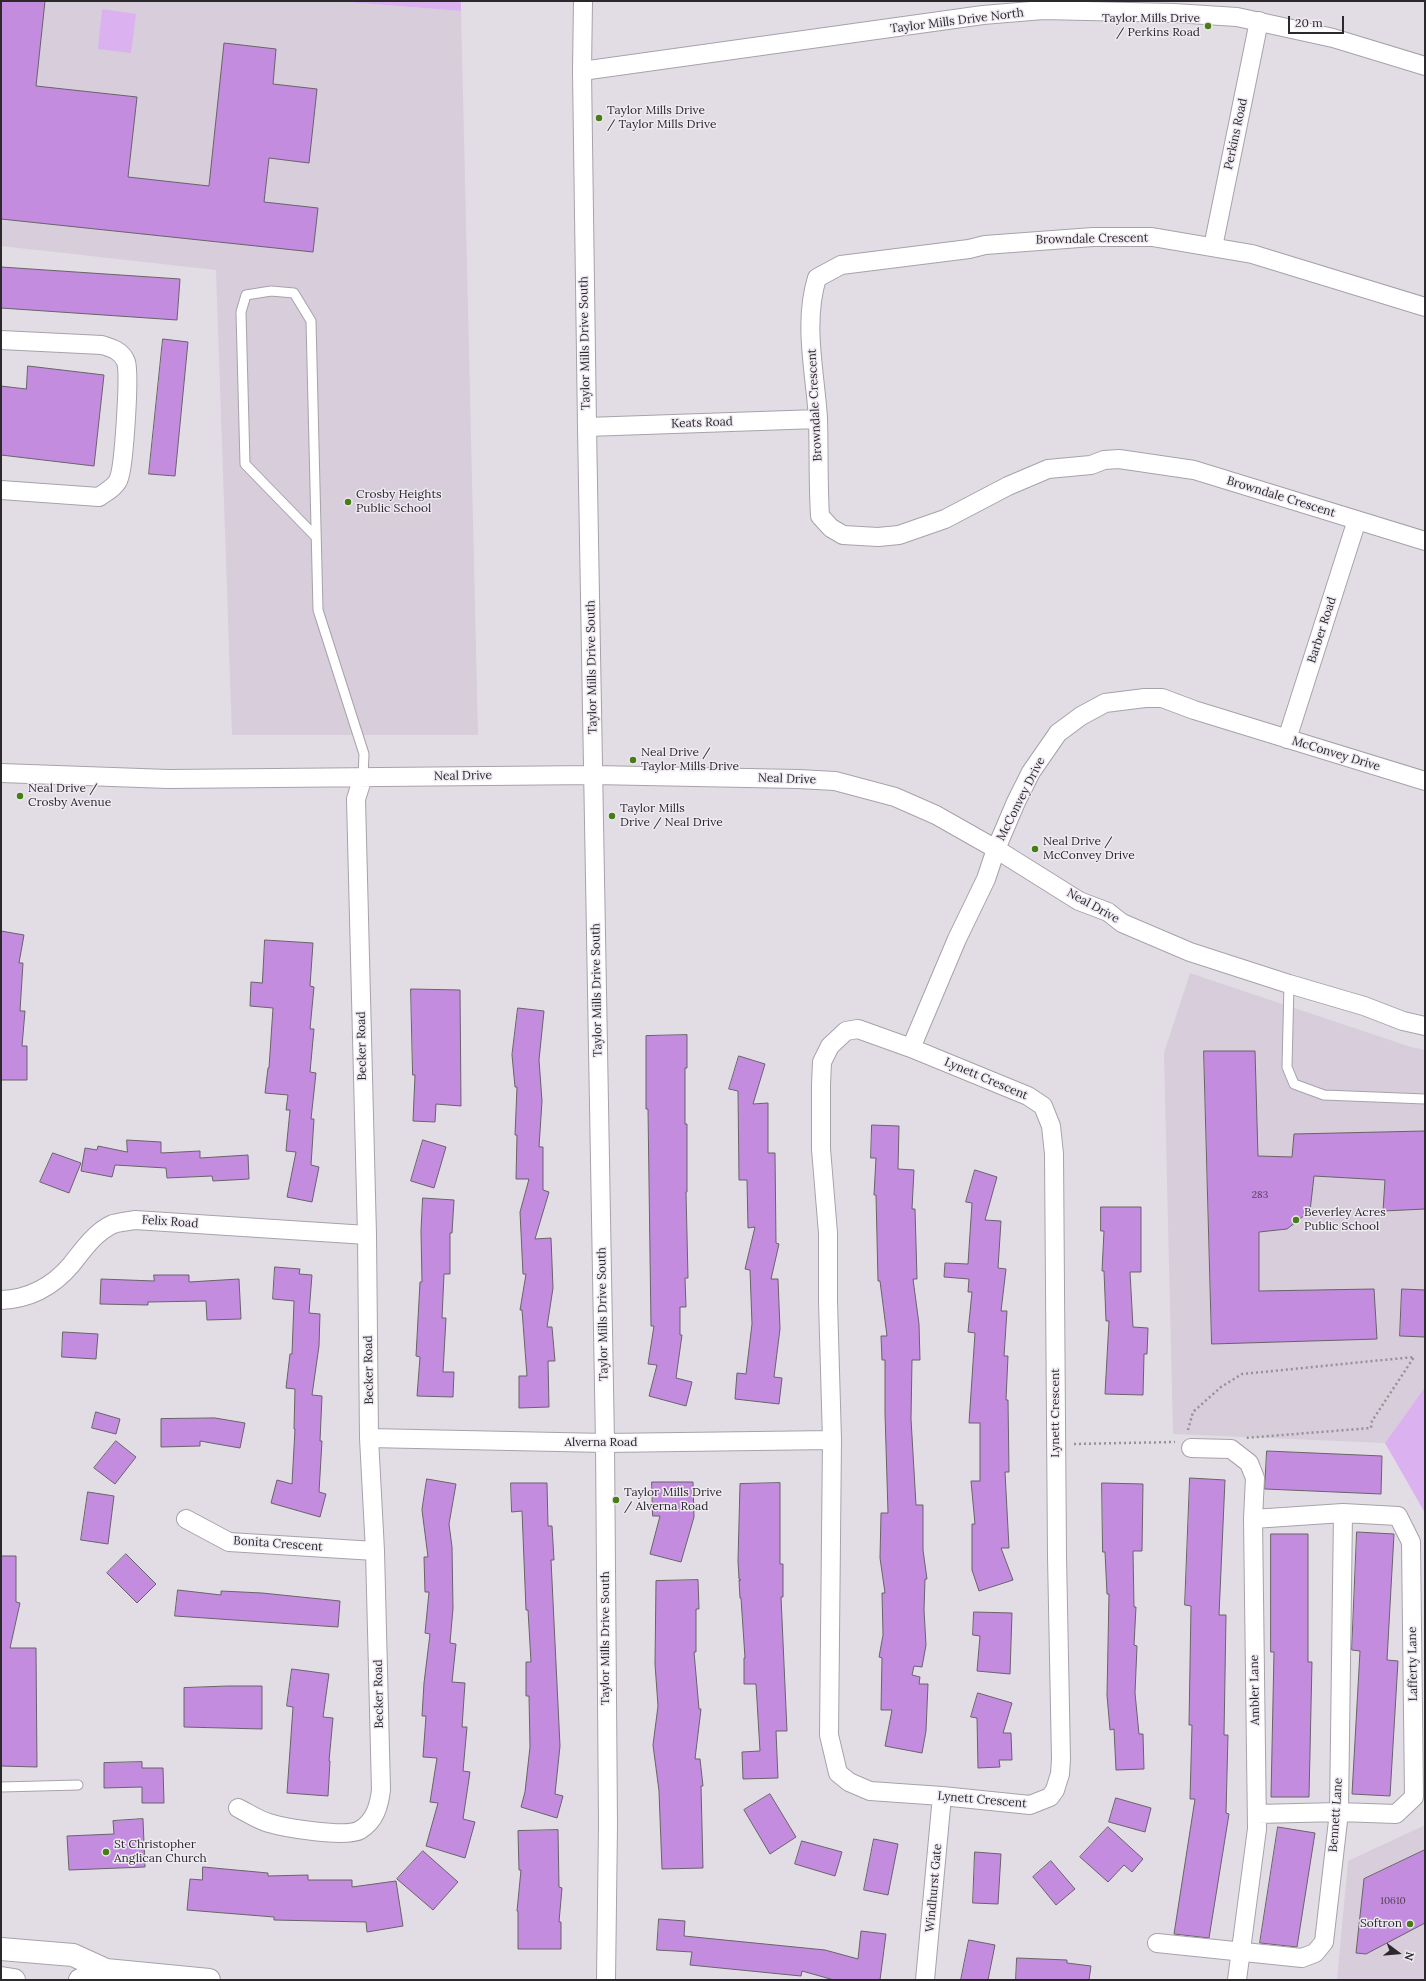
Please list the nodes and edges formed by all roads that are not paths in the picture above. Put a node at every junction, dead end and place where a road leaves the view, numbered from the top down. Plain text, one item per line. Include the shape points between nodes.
1 (583, 1) edge
2 (1259, 21) junction
3 (1425, 66) edge
4 (582, 71) junction
5 (1213, 247) junction
6 (1425, 307) edge
7 (1, 340) edge
8 (818, 419) junction
9 (587, 427) junction
10 (1, 490) edge
11 (1358, 520) junction
12 (316, 537) junction
13 (1425, 541) edge
14 (1287, 739) junction
15 (1, 773) edge
16 (594, 775) junction
17 (363, 777) junction
18 (1425, 781) edge
19 (996, 849) junction
20 (1289, 984) junction
21 (1425, 1026) edge
22 (911, 1048) junction
23 (1425, 1099) edge
24 (367, 1235) junction
25 (1, 1300) edge
26 (369, 1438) junction
27 (832, 1440) junction
28 (1185, 1442) road end
29 (605, 1443) junction
30 (1343, 1513) junction
31 (186, 1519) dead end
32 (1253, 1519) junction
33 (375, 1551) junction
34 (1, 1786) edge
35 (78, 1786) dead end
36 (942, 1796) junction
37 (238, 1808) dead end
38 (1339, 1812) junction
39 (1257, 1814) junction
40 (1157, 1944) dead end
41 (1, 1949) edge
42 (1240, 1953) junction
43 (106, 1970) junction
44 (152, 1977) edge
45 (1, 1978) edge
46 (14, 1980) edge
47 (80, 1980) edge
48 (209, 1980) edge
49 (606, 1980) edge
50 (925, 1980) edge
51 (1237, 1980) edge

1 - 4 street, Taylor Mills Drive South
2 - 3 street, Taylor Mills Drive North via 1333,38
2 - 4 street, Taylor Mills Drive North via 1174,13 1043,10 982,15
2 - 5 street, Perkins Road
4 - 9 street, Taylor Mills Drive South
5 - 6 street, Browndale Crescent via 1252,254
5 - 8 street, Browndale Crescent via 1152,237 1060,238 985,245 841,265 817,278 812,294 811,344
7 - 10 street via 102,345 118,350 126,361 127,388 124,446 119,479 111,488 99,497
8 - 9 street, Keats Road
8 - 11 street, Browndale Crescent via 820,516 831,528 843,535 899,535 945,519 1008,486 1048,469 1091,465 1104,460 1119,459 1194,470
9 - 16 street, Taylor Mills Drive South
11 - 13 street, Browndale Crescent
11 - 14 street, Barber Road
12 - 12 lane via 245,464 240,312 246,296 271,292 294,293 311,321
12 - 17 lane via 318,610 364,754
14 - 18 street, McConvey Drive
14 - 19 street, McConvey Drive via 1162,698 1105,703 1080,716 1058,733 1031,772
15 - 17 street, Neal Drive via 168,779
16 - 17 street, Neal Drive
16 - 19 street, Neal Drive via 835,781 895,797 936,815
16 - 29 street, Taylor Mills Drive South
17 - 24 street, Becker Road via 356,799
19 - 20 street, Neal Drive via 1080,901 1108,912 1122,923 1190,952
19 - 22 street, McConvey Drive via 986,879 956,939
20 - 21 street, Neal Drive
20 - 23 lane via 1287,1067 1294,1084 1324,1095
22 - 27 street, Lynett Crescent via 858,1029 846,1031 830,1046 822,1062 821,1149 828,1233
22 - 36 street, Lynett Crescent via 1028,1096 1042,1106 1051,1126 1054,1154 1060,1774 1050,1797 1030,1805
24 - 25 street, Felix Road via 135,1220 113,1224 98,1235 54,1282 13,1300
24 - 26 street, Becker Road
26 - 29 street, Alverna Road
26 - 33 street, Becker Road
27 - 29 street, Alverna Road
27 - 36 street, Lynett Crescent via 829,1735 838,1773 849,1782 870,1791
28 - 32 street, Ambler Lane via 1231,1449 1248,1463 1255,1478
29 - 49 street, Taylor Mills Drive South via 608,1817
30 - 32 street, Lafferty Lane
30 - 38 street, Bennett Lane
30 - 38 street, Lafferty Lane via 1398,1516 1411,1542 1414,1797 1396,1814
31 - 33 street, Bonita Crescent via 229,1542
32 - 39 street, Ambler Lane
33 - 37 street, Becker Road via 381,1790 379,1807 372,1820 360,1831 333,1834 268,1823
34 - 35 lane
36 - 50 street, Windhurst Gate
38 - 39 street, Lafferty Lane
38 - 42 street, Bennett Lane via 1325,1937 1321,1947 1312,1956 1302,1958
39 - 42 street, Ambler Lane
40 - 42 street, Bennett Lane
41 - 43 main road via 73,1955
42 - 51 street, Ambler Lane
43 - 44 main road
43 - 47 main road
44 - 48 main road
45 - 46 main road

